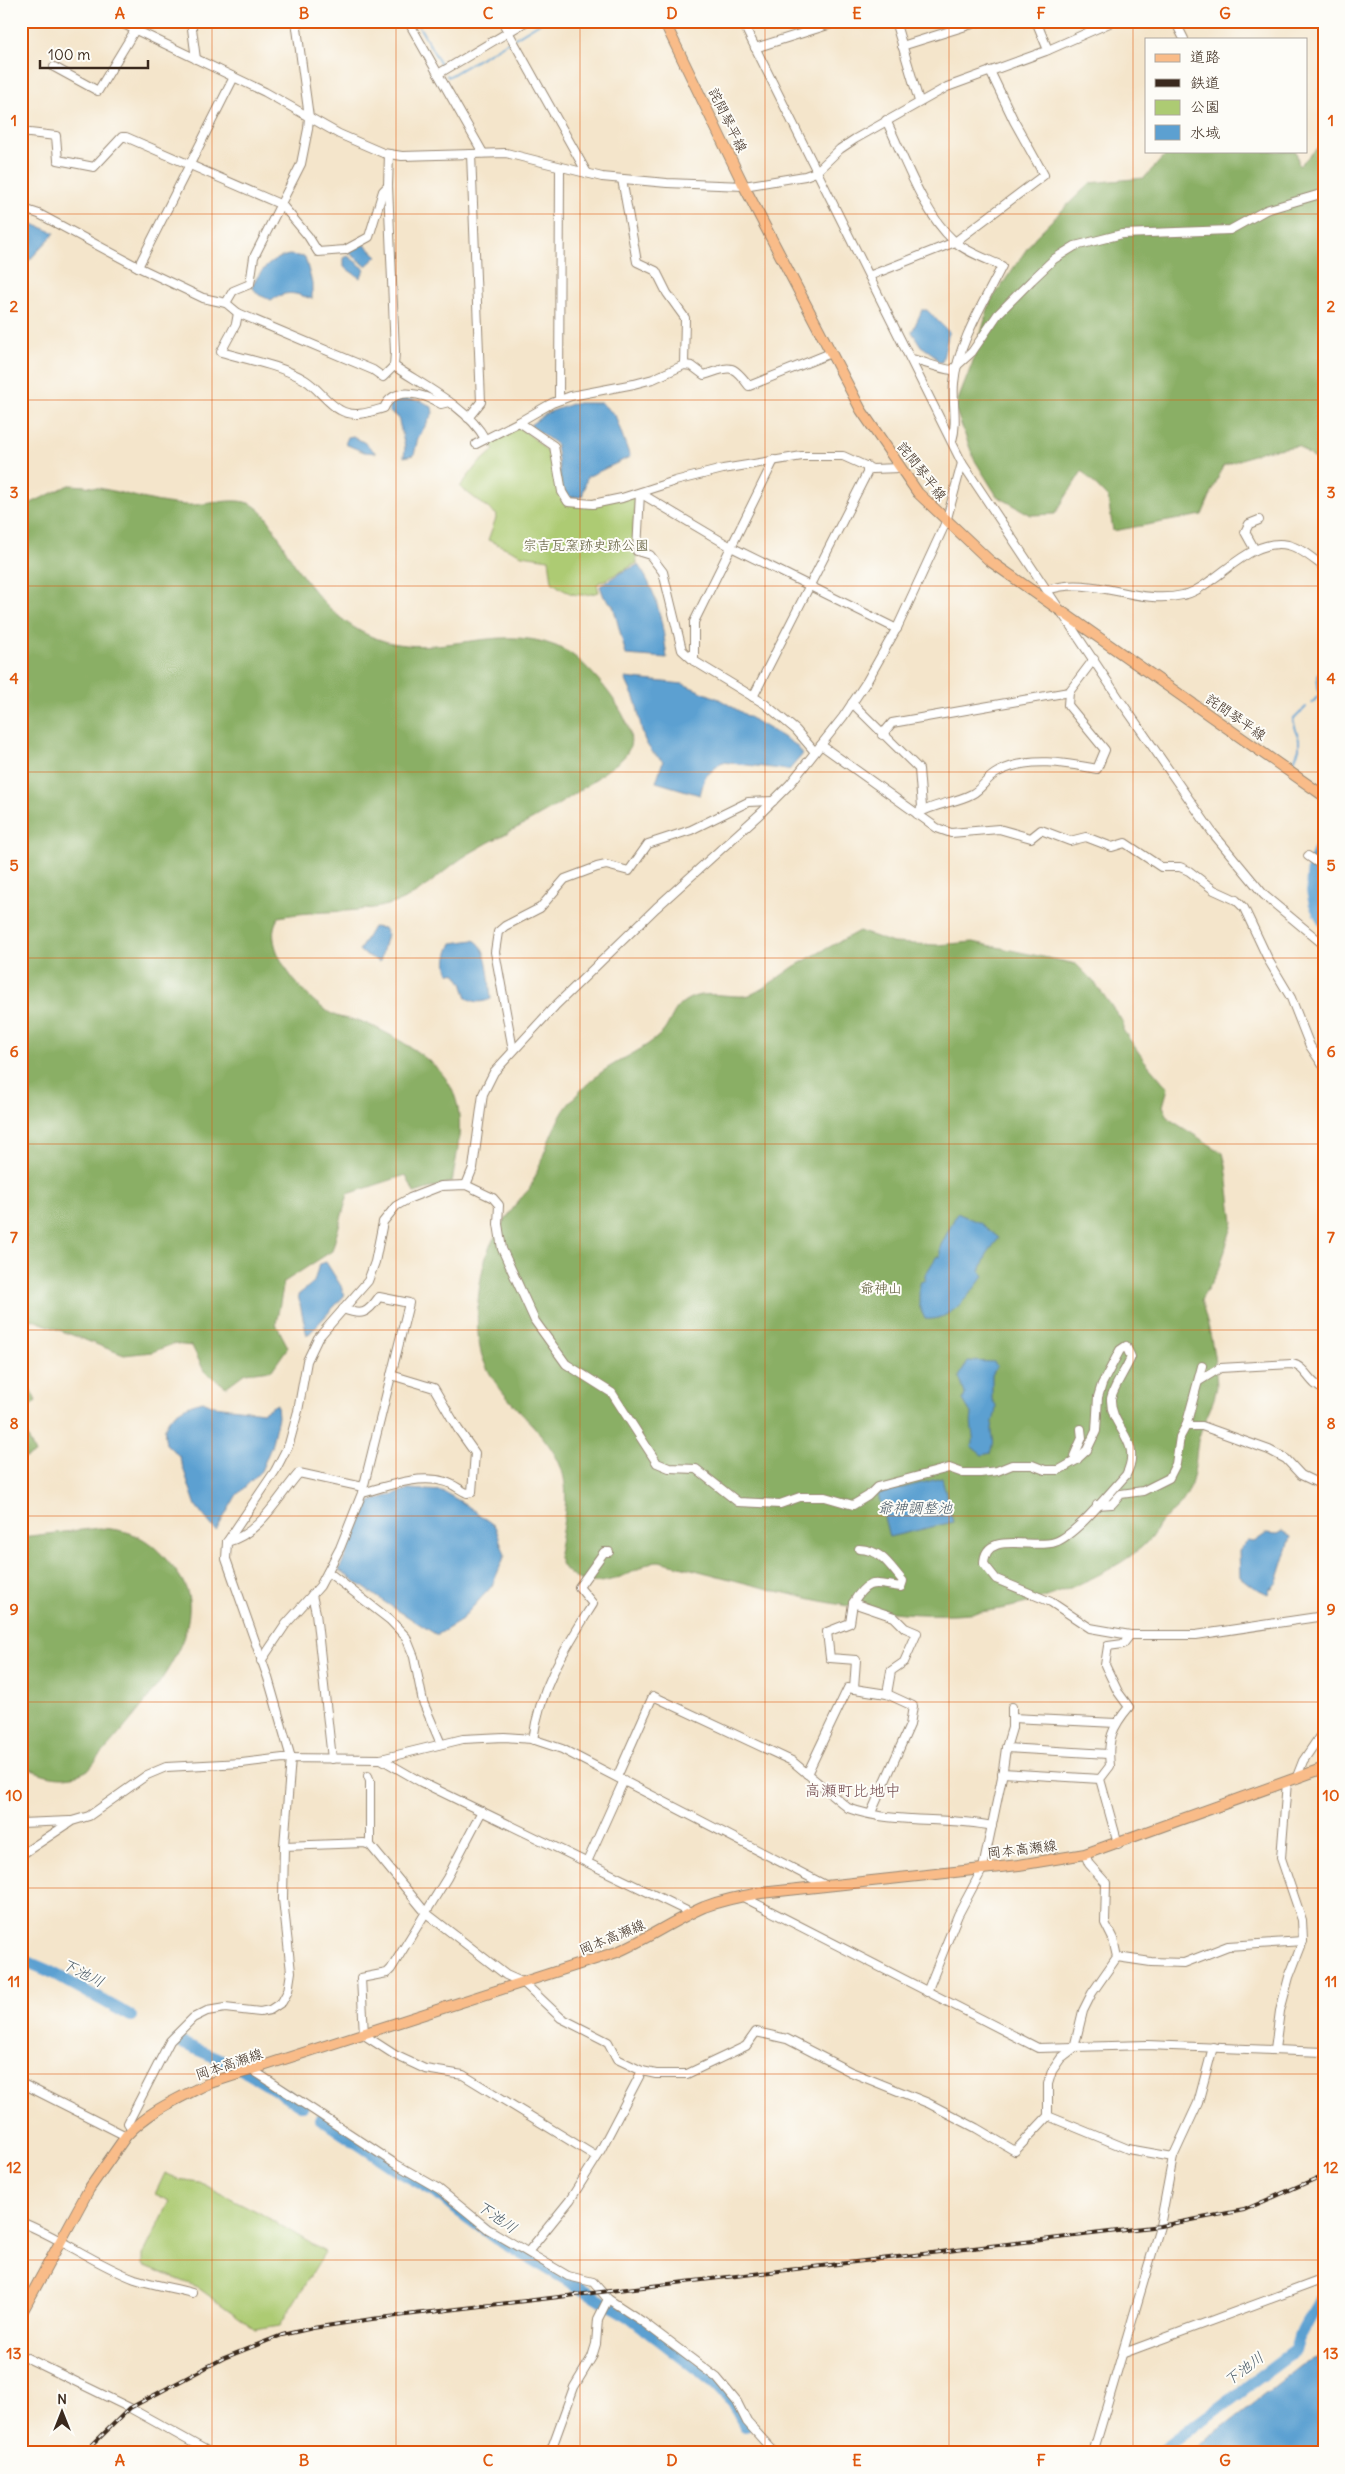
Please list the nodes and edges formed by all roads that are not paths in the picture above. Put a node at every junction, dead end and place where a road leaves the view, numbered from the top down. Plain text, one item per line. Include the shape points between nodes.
1 (117, 21) edge
2 (191, 21) edge
3 (296, 21) edge
4 (408, 21) edge
5 (502, 21) edge
6 (527, 21) edge
7 (664, 21) edge
8 (742, 21) edge
9 (841, 21) edge
10 (895, 21) edge
11 (982, 21) edge
12 (1036, 21) edge
13 (1114, 21) edge
14 (1175, 21) edge
15 (135, 30) junction
16 (509, 34) junction
17 (1184, 38) edge
18 (902, 46) junction
19 (755, 48) junction
20 (1048, 50) junction
21 (196, 59) junction
22 (54, 66) dead end
23 (990, 71) junction
24 (438, 74) junction
25 (234, 77) junction
26 (919, 101) junction
27 (310, 117) junction
28 (886, 120) junction
29 (21, 132) edge
30 (483, 153) junction
31 (389, 154) junction
32 (471, 154) junction
33 (190, 166) junction
34 (560, 167) junction
35 (816, 172) junction
36 (587, 173) junction
37 (622, 179) junction
38 (388, 186) junction
39 (744, 186) junction
40 (1324, 193) edge
41 (282, 205) junction
42 (21, 208) edge
43 (955, 242) junction
44 (138, 267) junction
45 (869, 276) junction
46 (226, 302) junction
47 (238, 313) junction
48 (831, 353) junction
49 (911, 359) junction
50 (959, 364) junction
51 (394, 366) junction
52 (684, 366) junction
53 (559, 400) junction
54 (449, 402) junction
55 (468, 418) junction
56 (519, 422) junction
57 (485, 439) junction
58 (952, 441) junction
59 (476, 444) dead end
60 (774, 460) junction
61 (962, 463) junction
62 (867, 466) junction
63 (900, 468) junction
64 (640, 493) junction
65 (1259, 520) dead end
66 (946, 522) junction
67 (731, 547) junction
68 (1255, 550) junction
69 (1324, 566) edge
70 (811, 586) junction
71 (1047, 590) junction
72 (1063, 614) junction
73 (897, 629) junction
74 (1094, 659) junction
75 (694, 661) junction
76 (1069, 692) junction
77 (754, 697) junction
78 (852, 703) junction
79 (882, 735) junction
80 (821, 745) junction
81 (815, 752) junction
82 (1324, 796) edge
83 (773, 801) junction
84 (917, 814) junction
85 (1308, 856) dead end
86 (1323, 867) edge
87 (1324, 945) edge
88 (513, 1050) junction
89 (1324, 1067) edge
90 (466, 1185) junction
91 (343, 1309) junction
92 (1202, 1366) dead end
93 (391, 1374) junction
94 (1199, 1381) junction
95 (1324, 1389) edge
96 (1186, 1426) junction
97 (1081, 1429) dead end
98 (1077, 1460) junction
99 (1324, 1486) edge
100 (362, 1490) junction
101 (1097, 1505) junction
102 (227, 1542) junction
103 (859, 1549) dead end
104 (609, 1552) dead end
105 (328, 1572) junction
106 (312, 1595) junction
107 (853, 1603) junction
108 (1324, 1616) edge
109 (1130, 1635) junction
110 (260, 1661) junction
111 (854, 1690) junction
112 (887, 1694) junction
113 (1012, 1706) dead end
114 (1012, 1718) junction
115 (1116, 1723) junction
116 (1324, 1730) edge
117 (533, 1740) junction
118 (441, 1744) junction
119 (1006, 1748) junction
120 (1108, 1754) junction
121 (291, 1758) junction
122 (332, 1759) junction
123 (381, 1759) junction
124 (1324, 1768) edge
125 (1002, 1772) junction
126 (807, 1774) junction
127 (368, 1776) dead end
128 (620, 1778) junction
129 (1100, 1779) junction
130 (1291, 1780) junction
131 (482, 1811) junction
132 (871, 1813) junction
133 (72, 1821) junction
134 (21, 1823) edge
135 (992, 1826) junction
136 (1118, 1844) junction
137 (370, 1845) junction
138 (284, 1846) junction
139 (1084, 1854) junction
140 (21, 1855) edge
141 (587, 1862) junction
142 (983, 1868) junction
143 (827, 1886) junction
144 (741, 1896) junction
145 (426, 1913) junction
146 (691, 1914) junction
147 (1303, 1941) junction
148 (1117, 1957) junction
149 (524, 1983) junction
150 (928, 1992) junction
151 (364, 2035) junction
152 (1213, 2047) junction
153 (1074, 2048) junction
154 (1275, 2049) junction
155 (1324, 2052) edge
156 (246, 2071) junction
157 (642, 2071) junction
158 (21, 2082) edge
159 (1048, 2116) junction
160 (129, 2133) junction
161 (597, 2157) junction
162 (1173, 2157) junction
163 (21, 2222) edge
164 (60, 2240) junction
165 (528, 2252) junction
166 (1324, 2279) edge
167 (192, 2293) dead end
168 (606, 2302) junction
169 (21, 2314) edge
170 (1124, 2353) junction
171 (21, 2355) edge
172 (211, 2453) edge
173 (550, 2453) edge
174 (776, 2453) edge
175 (1093, 2453) edge

1 - 15 street
2 - 21 street
3 - 27 street
4 - 24 street
5 - 16 street
6 - 16 street
7 - 39 main road, 詫間琴平線
8 - 19 street
9 - 19 street
10 - 18 street
11 - 18 street
12 - 20 street
13 - 20 street
14 - 17 street
15 - 21 street
15 - 22 street via 98,91
16 - 24 street
16 - 36 street
18 - 26 street
19 - 35 street
20 - 23 street
21 - 25 street
23 - 26 street
23 - 43 street via 1044,176
24 - 30 street
25 - 27 street
25 - 33 street
26 - 28 street
27 - 31 street via 339,134
27 - 41 street via 301,164
28 - 35 street via 840,149
28 - 43 street via 928,207
29 - 33 street via 56,136 58,160 94,166 122,137 126,137
30 - 32 street
30 - 34 street via 506,153
31 - 32 street
31 - 38 street
32 - 55 street via 481,402
33 - 41 street
33 - 44 street
34 - 36 street
34 - 53 street
35 - 39 street
35 - 45 street
36 - 37 street
37 - 39 street
37 - 52 street via 636,262 656,271 685,318
38 - 41 street via 383,191 369,237 345,250 318,252
38 - 51 street
39 - 48 main road, 詫間琴平線
40 - 50 street via 1272,208 1230,230 1122,234 1076,246 1054,259 1005,307 972,352
41 - 46 street via 254,257 250,284 233,291
42 - 44 street via 69,229
43 - 45 street
43 - 50 street via 1002,266 979,311
44 - 46 street via 203,298
45 - 49 street
46 - 47 street
47 - 51 street via 373,370 382,377
47 - 54 street via 222,352 285,370 317,388 340,410 362,415 384,408 387,401 401,394 430,397 441,404
48 - 52 street via 749,386 731,368 720,368 704,375 692,366
48 - 63 main road, 詫間琴平線 via 861,410
49 - 50 street via 952,370
49 - 58 street
50 - 58 street via 954,382
51 - 54 street
52 - 53 street via 647,381
53 - 56 street
54 - 55 street
55 - 57 street
56 - 57 street
56 - 64 street via 554,446 562,492 568,502 593,504
57 - 59 street
58 - 61 street
60 - 62 street via 844,456
60 - 64 street via 723,469
60 - 67 street
61 - 66 street
61 - 71 street
62 - 63 street via 872,469
62 - 70 street via 867,473
63 - 66 main road, 詫間琴平線
64 - 67 street
64 - 75 street via 637,551 650,555 663,572 682,650
65 - 68 street via 1250,524 1246,532
66 - 72 main road, 詫間琴平線 via 990,561
66 - 73 street
67 - 70 street
67 - 75 street via 694,622
68 - 69 street via 1288,545
68 - 71 street via 1194,592 1183,595 1134,596 1081,585
70 - 73 street
70 - 77 street
71 - 72 street
72 - 74 street
72 - 82 main road, 詫間琴平線
73 - 78 street
74 - 76 street
74 - 87 street via 1212,832 1264,895
75 - 77 street
76 - 79 street via 892,723
76 - 84 street via 1068,705 1105,750 1097,769 1065,763 1027,763 1009,767 992,776 970,795
77 - 81 street via 796,730
78 - 79 street
78 - 80 street
79 - 84 street via 919,769 922,807
80 - 81 street
80 - 84 street
81 - 83 street
83 - 88 street via 656,908
83 - 88 street via 748,802 691,830 648,844 628,871 606,865 565,880 540,908 498,932 495,952
84 - 89 street via 951,833 999,829 1031,838 1041,830 1070,841 1086,837 1112,847 1125,843 1161,867 1180,867 1214,890 1236,900 1244,908 1294,1005 1310,1046
85 - 86 street
88 - 90 street via 494,1072 483,1094 473,1168
90 - 91 street via 441,1186 396,1206 383,1222 368,1281
90 - 98 street via 484,1192 498,1205 502,1249 535,1320 566,1364 612,1394 660,1466 696,1469 738,1502 780,1504 800,1497 825,1497 853,1505 877,1487 949,1468 963,1473 997,1471 1012,1465 1059,1470
91 - 93 street via 363,1313 370,1311 379,1297 409,1303
91 - 102 street via 318,1338 307,1361 289,1444 275,1471
92 - 94 street
93 - 100 street
93 - 100 street via 434,1388 475,1453 472,1492 467,1493 446,1482 425,1481 399,1482
94 - 95 street via 1220,1368 1292,1364 1300,1366 1317,1387
94 - 96 street
96 - 99 street via 1202,1426 1269,1450 1286,1459 1301,1475
96 - 101 street via 1169,1478 1143,1492 1121,1494 1112,1504
97 - 98 street via 1082,1438 1074,1456
98 - 101 street via 1087,1450 1096,1431 1102,1384 1120,1350 1126,1346 1131,1357 1111,1399 1116,1418 1131,1446 1131,1464 1126,1475
100 - 102 street via 299,1473 260,1521 244,1536
100 - 105 street
101 - 109 street via 1058,1541 1046,1545 1001,1542 989,1548 984,1564 996,1579 1051,1602 1090,1628
102 - 110 street via 226,1559
103 - 107 street via 872,1550 903,1581 901,1587 878,1582 861,1589
104 - 117 street via 604,1552 580,1587 593,1604 549,1677 535,1721
105 - 106 street
105 - 118 street via 390,1620 406,1637 414,1657 423,1702
106 - 110 street
106 - 122 street
107 - 111 street via 850,1623 827,1632 830,1658 856,1660
107 - 112 street via 894,1617 904,1628 917,1633 904,1662 891,1671
108 - 109 street via 1196,1635
109 - 115 street via 1124,1644 1108,1646 1105,1665 1129,1707
110 - 121 street
111 - 112 street
111 - 126 street via 848,1688
112 - 132 street via 913,1706 910,1725
113 - 114 street
114 - 115 street
114 - 119 street
115 - 120 street
116 - 130 street
117 - 118 street via 504,1736
117 - 128 street via 562,1749
118 - 123 street
119 - 120 street
119 - 125 street
120 - 129 street via 1110,1766
121 - 122 street
121 - 133 street via 166,1767 147,1775 89,1816
121 - 138 street
122 - 123 street
123 - 131 street
124 - 130 main road, 岡本高瀬線
125 - 129 street
125 - 135 street
126 - 128 street via 792,1762 653,1696
126 - 132 street via 848,1808
127 - 137 street
128 - 141 street
128 - 143 street
129 - 136 street
130 - 136 main road, 岡本高瀬線
130 - 147 street via 1281,1858 1302,1920
131 - 141 street
131 - 145 street
132 - 135 street
133 - 134 street
133 - 140 street
135 - 142 street
136 - 139 main road, 岡本高瀬線
137 - 138 street
137 - 145 street
138 - 160 street via 283,1899 291,1972 288,1991 282,2002 270,2010 225,2008 207,2011 193,2018 170,2041 128,2123
139 - 142 main road, 岡本高瀬線
139 - 148 street via 1106,1883 1105,1923
141 - 146 street
142 - 143 main road, 岡本高瀬線
142 - 150 street via 958,1915
143 - 144 main road, 岡本高瀬線
144 - 146 main road, 岡本高瀬線
144 - 150 street
145 - 149 street via 506,1975
145 - 151 street via 392,1969 361,1978
146 - 149 main road, 岡本高瀬線 via 617,1952
147 - 148 street via 1228,1946 1184,1963
147 - 154 street via 1280,2011
148 - 153 street via 1083,2011
149 - 151 main road, 岡本高瀬線
149 - 157 street via 561,2018 608,2042 617,2059
150 - 153 street via 1029,2045 1044,2049
151 - 156 main road, 岡本高瀬線
151 - 161 street via 394,2055 425,2069 463,2075
152 - 153 street via 1118,2045
152 - 154 street
152 - 162 street via 1198,2103
153 - 159 street via 1052,2071 1048,2084
154 - 155 street
156 - 160 main road, 岡本高瀬線 via 206,2084 171,2102
156 - 165 street via 439,2189 488,2229
157 - 159 street via 687,2074 746,2046 756,2032 787,2039 851,2072 928,2104 1015,2152
157 - 161 street
158 - 160 street
159 - 162 street via 1128,2149
160 - 164 main road, 岡本高瀬線
161 - 165 street via 570,2200
162 - 170 street via 1160,2226
163 - 164 street
164 - 167 street via 67,2247 135,2278
164 - 169 main road, 岡本高瀬線
165 - 168 street via 568,2276 593,2282
166 - 170 street
168 - 173 street via 598,2319 592,2357 574,2387
168 - 174 street via 643,2322 717,2378 737,2402 747,2422
170 - 175 street
171 - 172 street via 130,2408

